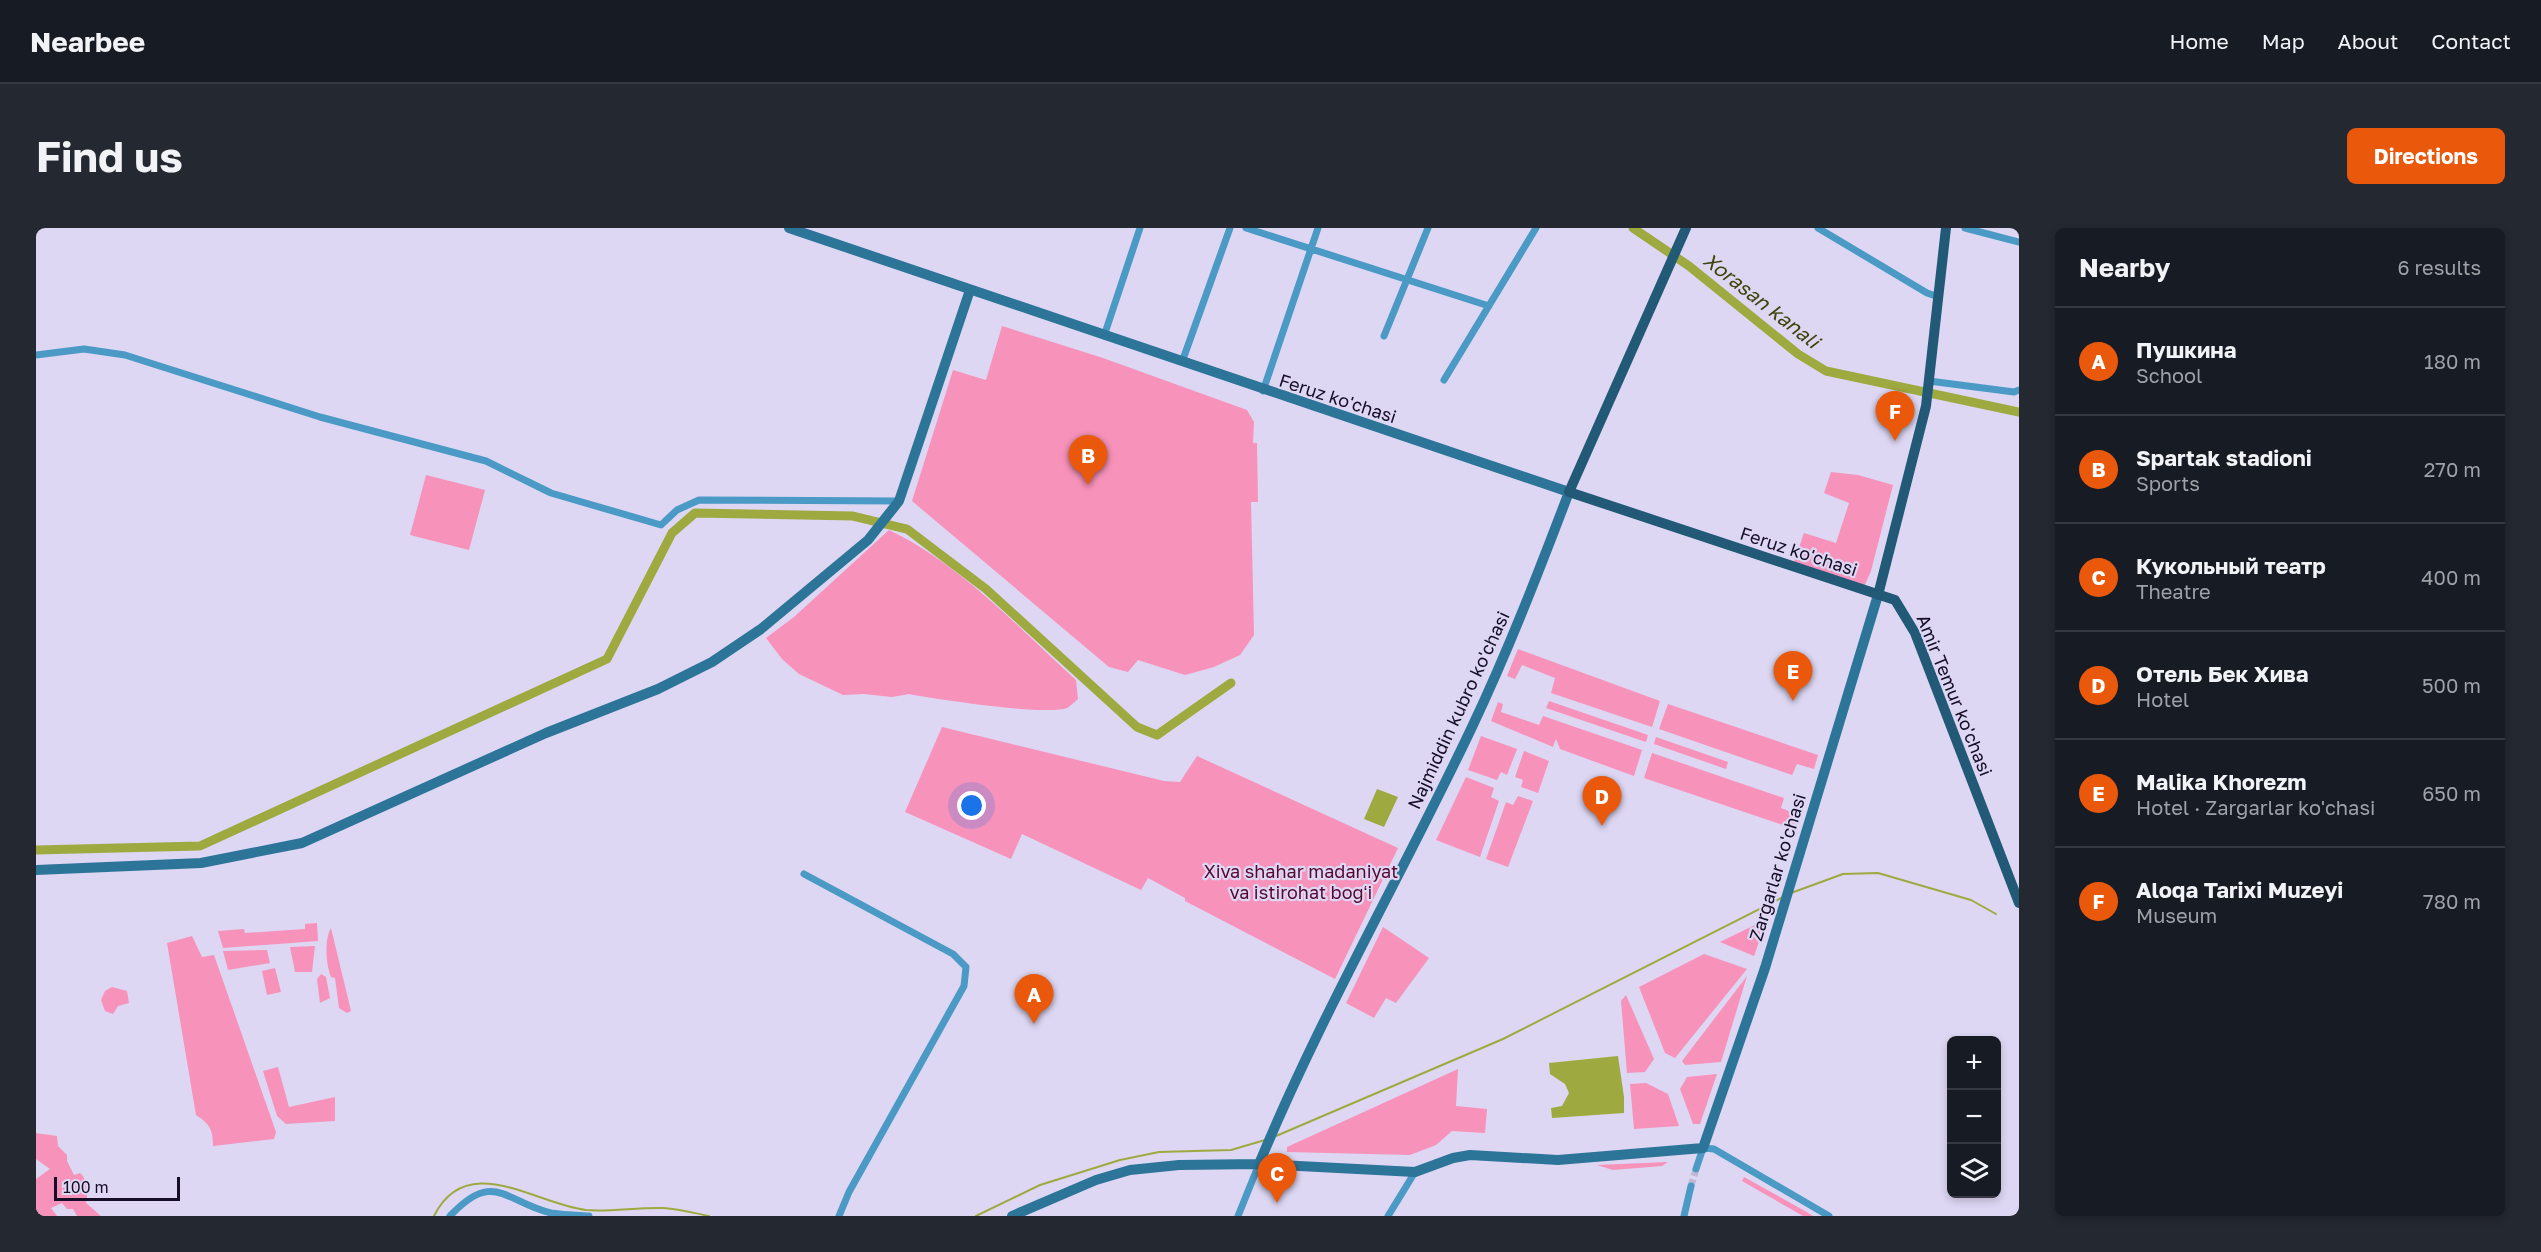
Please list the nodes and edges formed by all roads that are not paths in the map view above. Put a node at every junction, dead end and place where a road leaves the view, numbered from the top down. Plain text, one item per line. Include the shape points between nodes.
1 (789, 228) edge
2 (1140, 228) edge
3 (1230, 228) edge
4 (1246, 228) edge
5 (1318, 228) edge
6 (1428, 228) edge
7 (1536, 228) edge
8 (1818, 228) edge
9 (1946, 228) edge
10 (1965, 228) edge
11 (1682, 230) edge
12 (2019, 242) edge
13 (1312, 249) junction
14 (1406, 278) junction
15 (970, 290) junction
16 (1939, 297) junction
17 (1489, 306) junction
18 (1104, 336) junction
19 (1384, 336) dead end
20 (36, 355) edge
21 (1182, 362) junction
22 (1444, 380) dead end
23 (1929, 381) junction
24 (2019, 390) edge
25 (1263, 391) junction
26 (1569, 492) junction
27 (899, 501) junction
28 (1878, 595) junction
29 (36, 870) edge
30 (804, 874) dead end
31 (2019, 903) edge
32 (1703, 1148) junction
33 (1259, 1164) junction
34 (1696, 1169) tunnel mouth
35 (1415, 1172) junction
36 (1692, 1186) tunnel mouth
37 (450, 1216) edge
38 (589, 1216) edge
39 (839, 1216) edge
40 (1012, 1216) edge
41 (1238, 1216) edge
42 (1388, 1216) edge
43 (1684, 1216) edge
44 (1829, 1216) edge

1 - 15 main road, Feruz ko'chasi
2 - 18 street
3 - 21 street
4 - 13 street
5 - 13 street
6 - 14 street
7 - 17 street
8 - 16 street
9 - 16 main road
10 - 12 street
11 - 26 main road, Najmiddin kubro ko'chasi
13 - 14 street
13 - 25 street
14 - 17 street
14 - 19 street
15 - 18 main road, Feruz ko'chasi
15 - 27 main road
16 - 23 main road
17 - 22 street
18 - 21 main road, Feruz ko'chasi
20 - 27 street via 84,349 125,355 320,417 486,461 551,493 661,525 677,510 699,500
21 - 25 main road, Feruz ko'chasi
23 - 24 street
23 - 28 main road
25 - 26 main road, Feruz ko'chasi
26 - 28 main road, Feruz ko'chasi
26 - 33 main road, Najmiddin kubro ko'chasi via 1472,726
27 - 29 main road via 869,538 761,629 712,662 302,843 201,863
28 - 31 main road, Amir Temur ko'chasi via 1895,600 1915,633
28 - 32 main road, Zargarlar ko'chasi via 1765,968
30 - 39 street via 953,954 966,967 964,986 849,1191
32 - 34 street
32 - 35 main road via 1558,1160 1470,1155
32 - 44 street via 1714,1149
33 - 35 main road
33 - 40 main road via 1130,1170 1059,1194
33 - 41 street
35 - 42 street
36 - 43 street
37 - 38 street via 468,1197 484,1192 512,1195 550,1212

